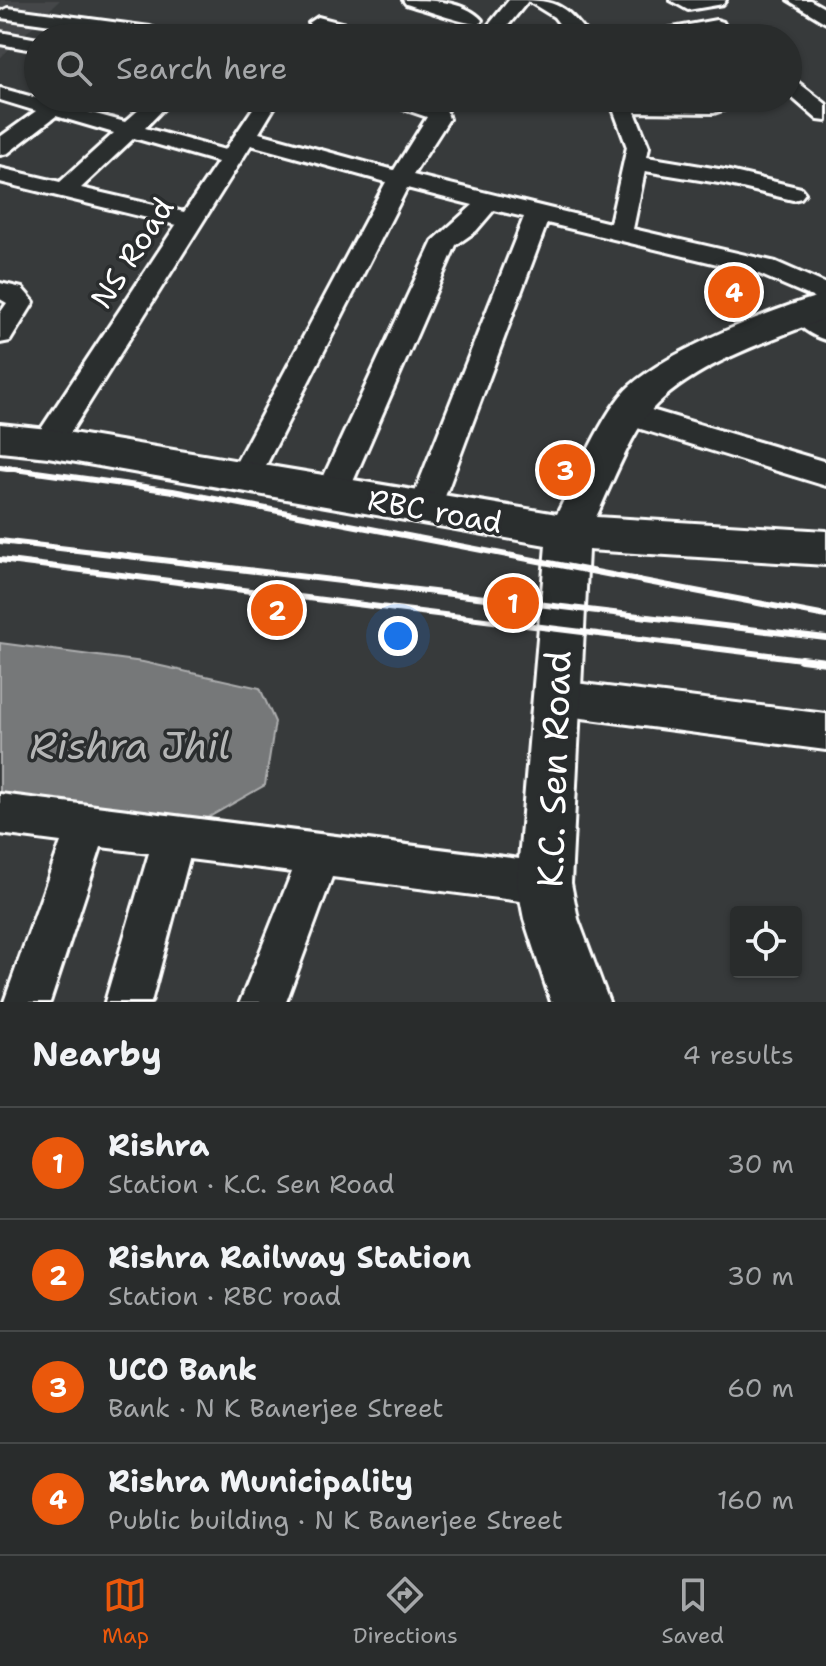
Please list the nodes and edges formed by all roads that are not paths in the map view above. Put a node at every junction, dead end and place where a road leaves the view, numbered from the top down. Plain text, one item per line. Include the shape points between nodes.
1 (332, 0) edge
2 (412, 0) edge
3 (485, 0) edge
4 (519, 0) edge
5 (536, 0) edge
6 (717, 0) edge
7 (797, 0) edge
8 (684, 2) edge
9 (10, 13) edge
10 (826, 17) edge
11 (473, 20) junction
12 (87, 24) edge
13 (317, 24) edge
14 (470, 24) edge
15 (499, 24) edge
16 (569, 24) edge
17 (713, 24) edge
18 (0, 38) edge
19 (24, 42) edge
20 (802, 95) edge
21 (4, 100) edge
22 (24, 104) edge
23 (62, 112) joint
24 (149, 112) edge
25 (261, 112) edge
26 (434, 112) edge
27 (624, 112) edge
28 (826, 115) edge
29 (129, 131) junction
30 (245, 136) junction
31 (0, 148) edge
32 (230, 158) junction
33 (634, 162) junction
34 (0, 175) edge
35 (400, 178) junction
36 (64, 191) junction
37 (793, 193) dead end
38 (489, 201) junction
39 (539, 211) junction
40 (190, 221) junction
41 (620, 234) junction
42 (0, 291) edge
43 (820, 311) edge
44 (0, 334) edge
45 (628, 414) junction
46 (0, 438) edge
47 (48, 443) junction
48 (826, 474) edge
49 (245, 476) junction
50 (332, 493) junction
51 (424, 510) junction
52 (568, 532) junction
53 (826, 548) edge
54 (559, 698) junction
55 (826, 732) edge
56 (3, 824) edge
57 (88, 825) junction
58 (174, 837) junction
59 (319, 855) junction
60 (544, 883) junction
61 (27, 1002) edge
62 (128, 1002) edge
63 (263, 1002) edge
64 (580, 1002) edge

1 - 13 street
2 - 11 street
3 - 11 street
4 - 15 street
5 - 16 street via 561,13
6 - 8 street
7 - 10 street
8 - 17 street
9 - 12 street
11 - 14 street
18 - 19 street
20 - 28 street
21 - 22 street
23 - 29 street
23 - 31 street
24 - 29 street
25 - 30 street, NS Road
26 - 35 street via 438,116
27 - 33 street via 638,147
29 - 32 street
29 - 36 street
30 - 32 street, NS Road
30 - 35 street
32 - 40 street, NS Road
33 - 37 street
33 - 41 street
34 - 36 street
35 - 38 street
35 - 49 street
36 - 40 street
38 - 39 street
38 - 50 street via 445,241
39 - 41 street
39 - 51 street
40 - 47 street, NS Road
41 - 43 street via 767,268
42 - 44 street via 21,302
43 - 45 street via 690,363 643,395
45 - 48 street
45 - 52 street
46 - 47 street, RBC road
47 - 49 street, RBC road
49 - 50 street, RBC road
50 - 51 street, RBC road
51 - 52 street, RBC road
52 - 53 street, RBC road
52 - 54 street, K.C. Sen Road
54 - 55 street
54 - 60 street, K.C. Sen Road
56 - 57 street
57 - 58 street
57 - 61 street
58 - 59 street
58 - 62 street
59 - 60 street
59 - 63 street
60 - 64 street, K.C. Sen Road

